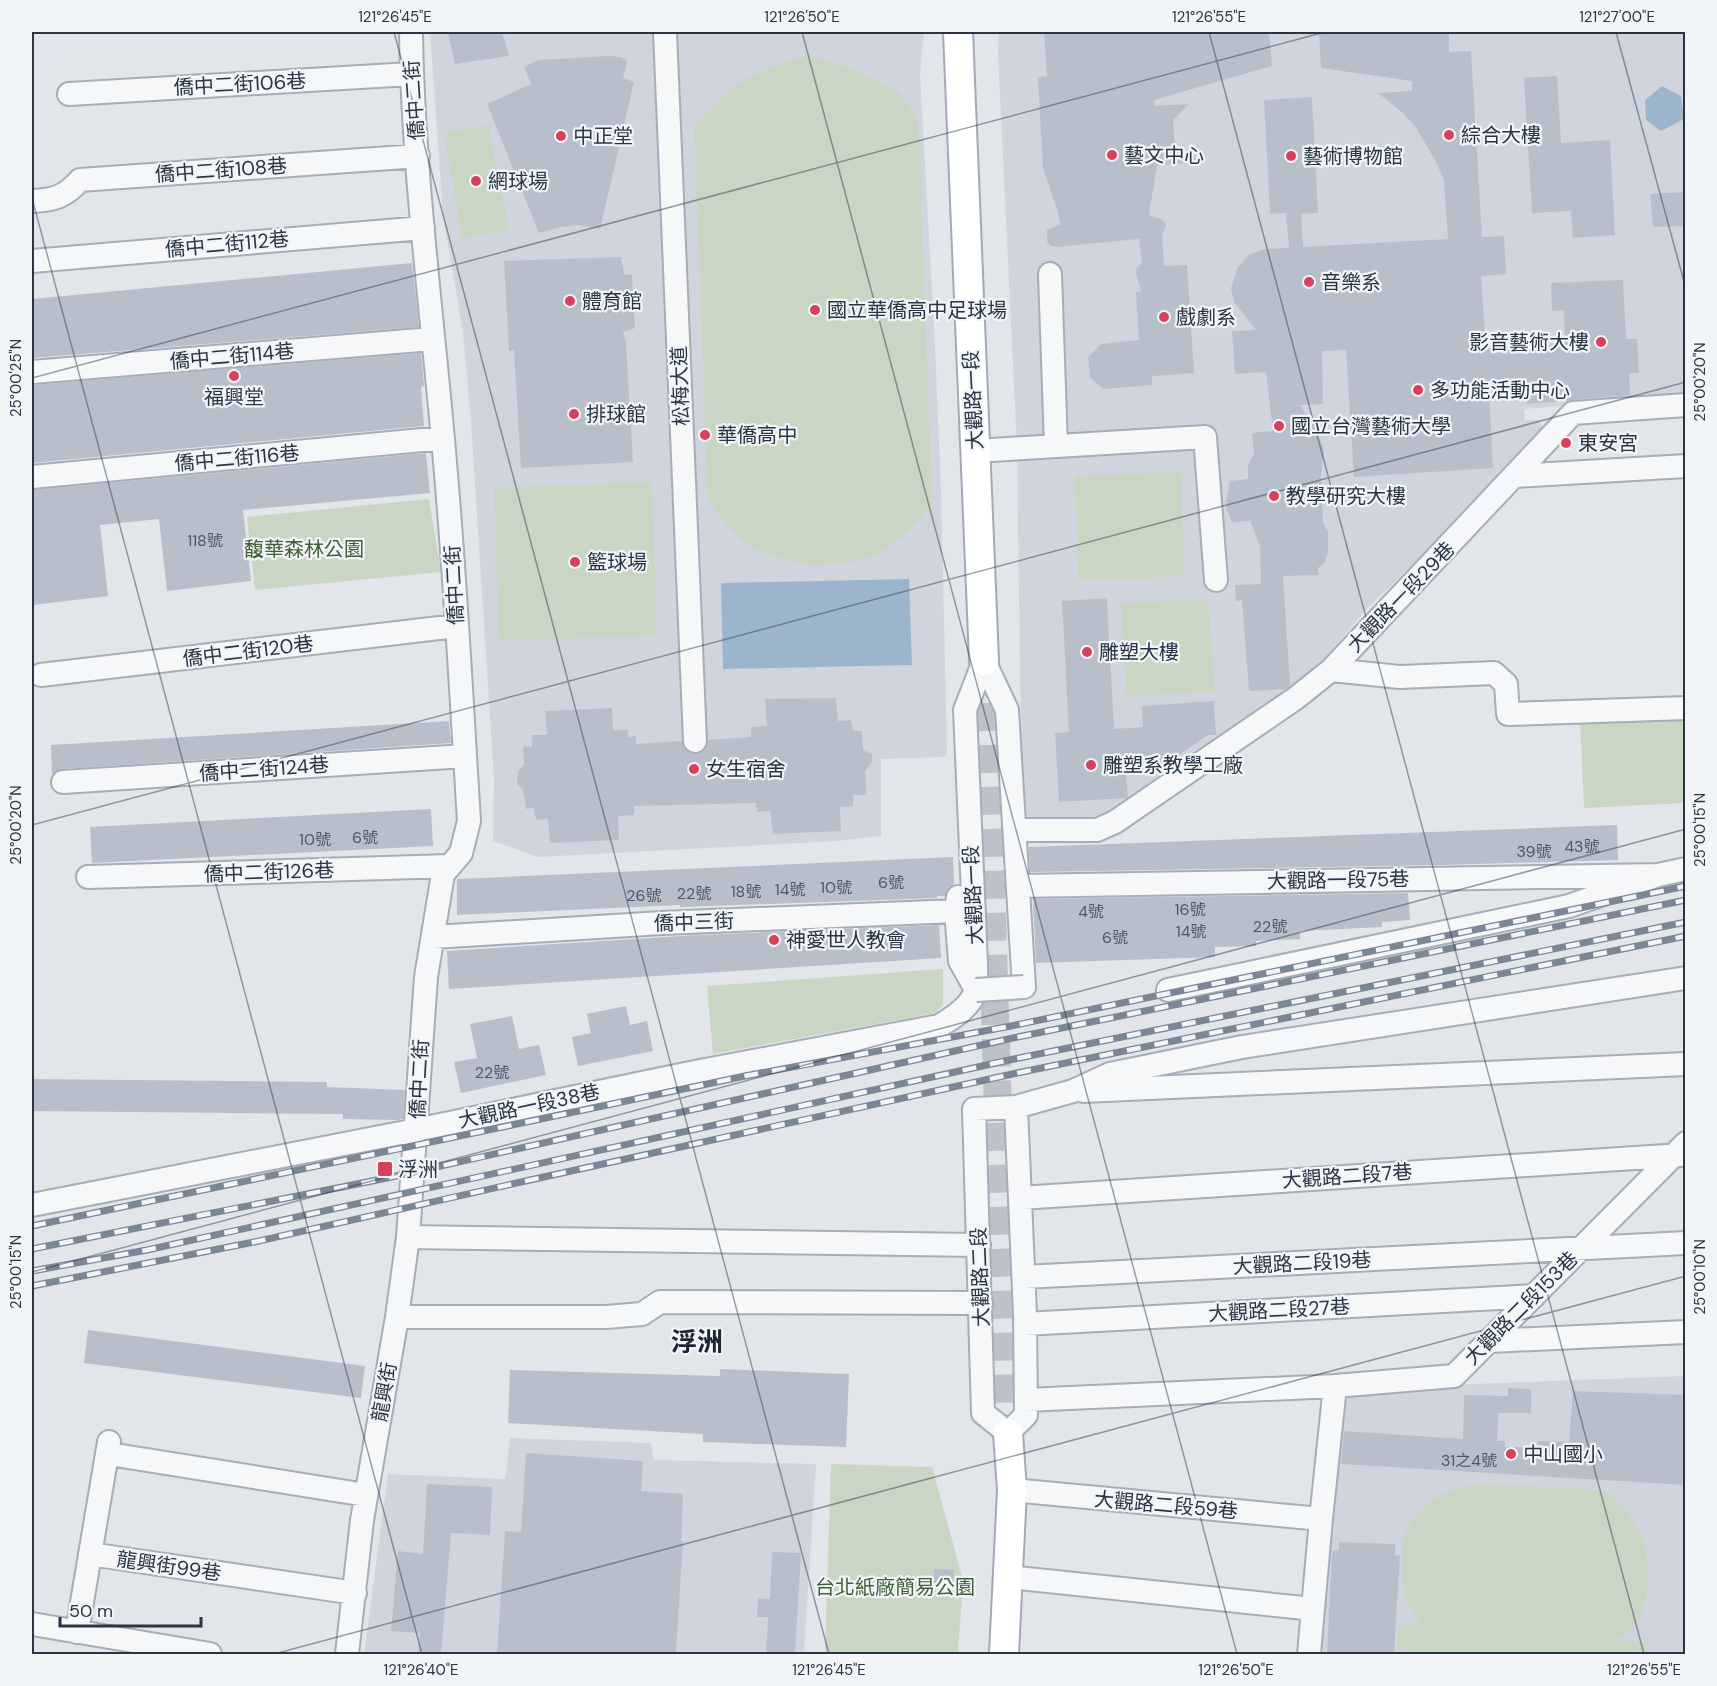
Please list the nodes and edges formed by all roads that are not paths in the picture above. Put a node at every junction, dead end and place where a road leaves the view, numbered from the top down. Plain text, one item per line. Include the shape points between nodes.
1 (411, 32) edge
2 (665, 32) edge
3 (958, 32) edge
4 (411, 74) junction
5 (69, 94) dead end
6 (418, 156) junction
7 (32, 201) edge
8 (423, 228) junction
9 (32, 261) edge
10 (1050, 274) dead end
11 (432, 339) junction
12 (32, 372) edge
13 (1686, 405) edge
14 (443, 438) junction
15 (1056, 446) junction
16 (975, 451) junction
17 (1686, 466) edge
18 (1515, 476) junction
19 (32, 477) edge
20 (1216, 580) dead end
21 (456, 626) junction
22 (984, 661) junction
23 (1331, 670) junction
24 (41, 675) dead end
25 (1686, 708) edge
26 (695, 741) dead end
27 (465, 756) junction
28 (63, 782) dead end
29 (1016, 830) junction
30 (970, 854) junction
31 (450, 866) junction
32 (1686, 869) edge
33 (1658, 875) junction
34 (88, 877) dead end
35 (1018, 886) junction
36 (956, 911) junction
37 (433, 937) junction
38 (1686, 978) edge
39 (976, 990) junction
40 (1168, 990) dead end
41 (1686, 1064) edge
42 (1073, 1091) junction
43 (1016, 1107) junction
44 (416, 1130) junction
45 (1682, 1151) edge
46 (1020, 1198) junction
47 (32, 1205) edge
48 (408, 1237) junction
49 (1686, 1243) edge
50 (979, 1245) junction
51 (1580, 1249) junction
52 (1024, 1277) junction
53 (1534, 1296) junction
54 (981, 1303) junction
55 (397, 1317) junction
56 (1025, 1324) junction
57 (1686, 1332) edge
58 (1490, 1341) junction
59 (1335, 1386) junction
60 (1026, 1400) junction
61 (1008, 1433) junction
62 (1012, 1490) junction
63 (366, 1495) junction
64 (1321, 1519) junction
65 (90, 1554) junction
66 (1009, 1577) junction
67 (355, 1593) junction
68 (1313, 1609) junction
69 (32, 1624) edge
70 (77, 1632) junction
71 (210, 1654) edge
72 (347, 1654) edge
73 (1008, 1654) edge
74 (1310, 1654) edge

1 - 4 street, 僑中二街
2 - 26 street, 松梅大道
3 - 16 main road, 大觀路一段
4 - 5 street, 僑中二街106巷
4 - 6 street, 僑中二街
6 - 7 street, 僑中二街108巷 via 80,180 69,192 51,200
6 - 8 street, 僑中二街
8 - 9 street, 僑中二街112巷
8 - 11 street, 僑中二街
10 - 15 street
11 - 12 street, 僑中二街114巷
11 - 14 street, 僑中二街
13 - 18 street, 大觀路一段29巷 via 1573,413
14 - 19 street, 僑中二街116巷
14 - 21 street, 僑中二街
15 - 16 street
15 - 20 street via 1205,437
16 - 22 main road, 大觀路一段
17 - 18 street
18 - 23 street, 大觀路一段29巷
21 - 24 street, 僑中二街120巷
21 - 27 street, 僑中二街
22 - 29 street, 大觀路一段 via 1007,710
22 - 30 street, 大觀路一段 via 965,710
23 - 25 street via 1400,677 1494,673 1506,684 1508,714
23 - 29 street, 大觀路一段29巷 via 1287,705 1115,822 1097,830
27 - 28 street, 僑中二街124巷
27 - 31 street, 僑中二街 via 469,821 461,853
29 - 35 street, 大觀路一段
30 - 36 street via 962,867
30 - 39 street, 大觀路一段
31 - 34 street, 僑中二街126巷
31 - 37 street, 僑中二街 via 443,874
32 - 33 street
33 - 35 street, 大觀路一段75巷
33 - 40 street via 1569,906
35 - 39 street, 大觀路一段, bridge via 1024,987
36 - 37 street, 僑中三街
36 - 39 street via 960,961
37 - 44 street, 僑中二街 via 426,977
38 - 42 street via 1242,1047 1110,1074
39 - 44 street, 大觀路一段38巷 via 955,1017 939,1026 672,1076
41 - 42 street
42 - 43 street
43 - 46 street
43 - 50 street, 大觀路二段 via 974,1108
44 - 47 street, 大觀路一段38巷
44 - 48 street, 龍興街
45 - 46 street, 大觀路二段7巷
45 - 51 street, 大觀路二段153巷
46 - 52 street
48 - 50 street
48 - 55 street, 龍興街
49 - 51 street, 大觀路二段19巷
50 - 54 street, 大觀路二段
51 - 52 street, 大觀路二段19巷
51 - 53 street, 大觀路二段153巷
52 - 56 street
53 - 56 street, 大觀路二段27巷
53 - 58 street, 大觀路二段153巷
54 - 55 street via 660,1302 642,1314 606,1317
54 - 61 street, 大觀路二段 via 983,1413
55 - 63 street, 龍興街
56 - 60 street
57 - 58 street
58 - 59 street, 大觀路二段153巷 via 1454,1376
59 - 60 street, 大觀路二段153巷
59 - 64 street
60 - 61 street via 1026,1415
61 - 62 main road
62 - 64 street, 大觀路二段59巷
62 - 66 main road
63 - 65 street via 109,1448
63 - 67 street, 龍興街
64 - 68 street
65 - 67 street, 龍興街99巷
65 - 70 street
66 - 68 street
66 - 73 main road
67 - 72 street, 龍興街
68 - 74 street
69 - 70 street
70 - 71 street

